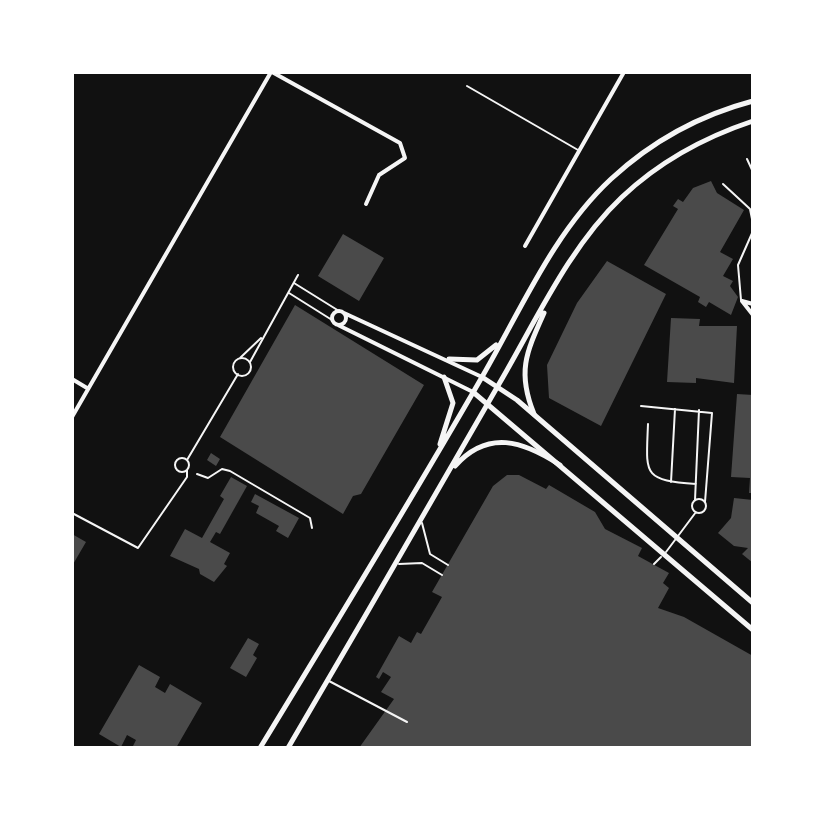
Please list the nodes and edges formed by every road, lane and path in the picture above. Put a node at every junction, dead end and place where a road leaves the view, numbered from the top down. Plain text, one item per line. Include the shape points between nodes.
1 (272, 72) edge
2 (624, 72) edge
3 (467, 86) dead end
4 (753, 101) edge
5 (753, 121) edge
6 (579, 151) junction
7 (747, 159) dead end
8 (753, 172) edge
9 (723, 184) dead end
10 (366, 204) dead end
11 (753, 224) edge
12 (753, 231) edge
13 (525, 246) dead end
14 (298, 275) dead end
15 (293, 283) junction
16 (555, 286) junction
17 (287, 292) junction
18 (742, 301) junction
19 (753, 304) edge
20 (342, 312) junction
21 (753, 315) edge
22 (332, 320) junction
23 (338, 325) junction
24 (509, 329) junction
25 (262, 337) junction
26 (239, 358) junction
27 (449, 359) junction
28 (250, 362) junction
29 (238, 374) junction
30 (444, 377) junction
31 (482, 377) junction
32 (72, 379) edge
33 (498, 386) junction
34 (88, 389) junction
35 (473, 392) junction
36 (489, 402) junction
37 (641, 406) dead end
38 (675, 408) junction
39 (699, 409) junction
40 (534, 414) junction
41 (72, 417) edge
42 (648, 424) dead end
43 (436, 457) junction
44 (187, 460) junction
45 (560, 465) junction
46 (187, 470) junction
47 (197, 474) dead end
48 (447, 475) junction
49 (674, 482) junction
50 (696, 484) junction
51 (695, 500) junction
52 (705, 502) junction
53 (696, 512) junction
54 (72, 513) edge
55 (422, 523) junction
56 (312, 528) dead end
57 (679, 538) junction
58 (665, 553) junction
59 (398, 564) junction
60 (654, 564) dead end
61 (448, 565) dead end
62 (442, 575) dead end
63 (753, 603) edge
64 (753, 630) edge
65 (328, 680) junction
66 (407, 722) dead end
67 (260, 748) edge
68 (288, 748) edge

1 - 10 street via 400,143 405,158 379,175
1 - 34 street
2 - 6 street
3 - 6 lane
4 - 24 main road via 671,134 610,180 579,214
5 - 16 main road via 670,159 623,196 602,217
6 - 13 street
7 - 8 lane
9 - 11 lane via 750,209
12 - 18 lane via 738,265
14 - 15 lane
15 - 17 lane
15 - 20 lane
16 - 33 main road
16 - 40 main road via 524,365 524,390
17 - 22 lane
17 - 25 lane
18 - 19 street
18 - 21 street
20 - 22 street via 334,313
20 - 23 street via 345,321
20 - 27 street
22 - 23 street
23 - 30 street
24 - 27 main road via 485,356
24 - 31 main road
25 - 26 lane
25 - 28 lane
26 - 28 lane
26 - 29 lane via 233,368
27 - 31 street
28 - 29 lane via 249,373
29 - 44 lane
30 - 35 street
30 - 43 main road via 453,403
31 - 33 main road
31 - 35 main road
32 - 34 street
33 - 36 main road
33 - 40 main road
34 - 41 street
35 - 36 main road
35 - 43 main road
36 - 45 main road
36 - 48 main road
37 - 38 lane
38 - 39 lane
38 - 49 lane
39 - 50 lane
39 - 52 lane via 711,411 713,417
40 - 57 main road
42 - 49 lane via 646,468 657,479
43 - 67 main road
44 - 46 lane
44 - 46 lane via 180,458 175,465 178,471
45 - 48 main road via 517,443 491,441 472,450
45 - 58 main road
46 - 54 lane via 140,547
47 - 56 lane via 207,478 222,469 230,471 310,518
48 - 55 main road
49 - 50 lane
50 - 51 lane
51 - 52 lane
51 - 53 lane
52 - 53 lane via 704,510
53 - 57 lane
55 - 59 main road
55 - 61 lane via 430,554
57 - 58 lane
57 - 63 main road
58 - 60 lane
58 - 64 main road
59 - 62 lane via 422,563
59 - 65 main road
65 - 66 lane
65 - 68 main road

